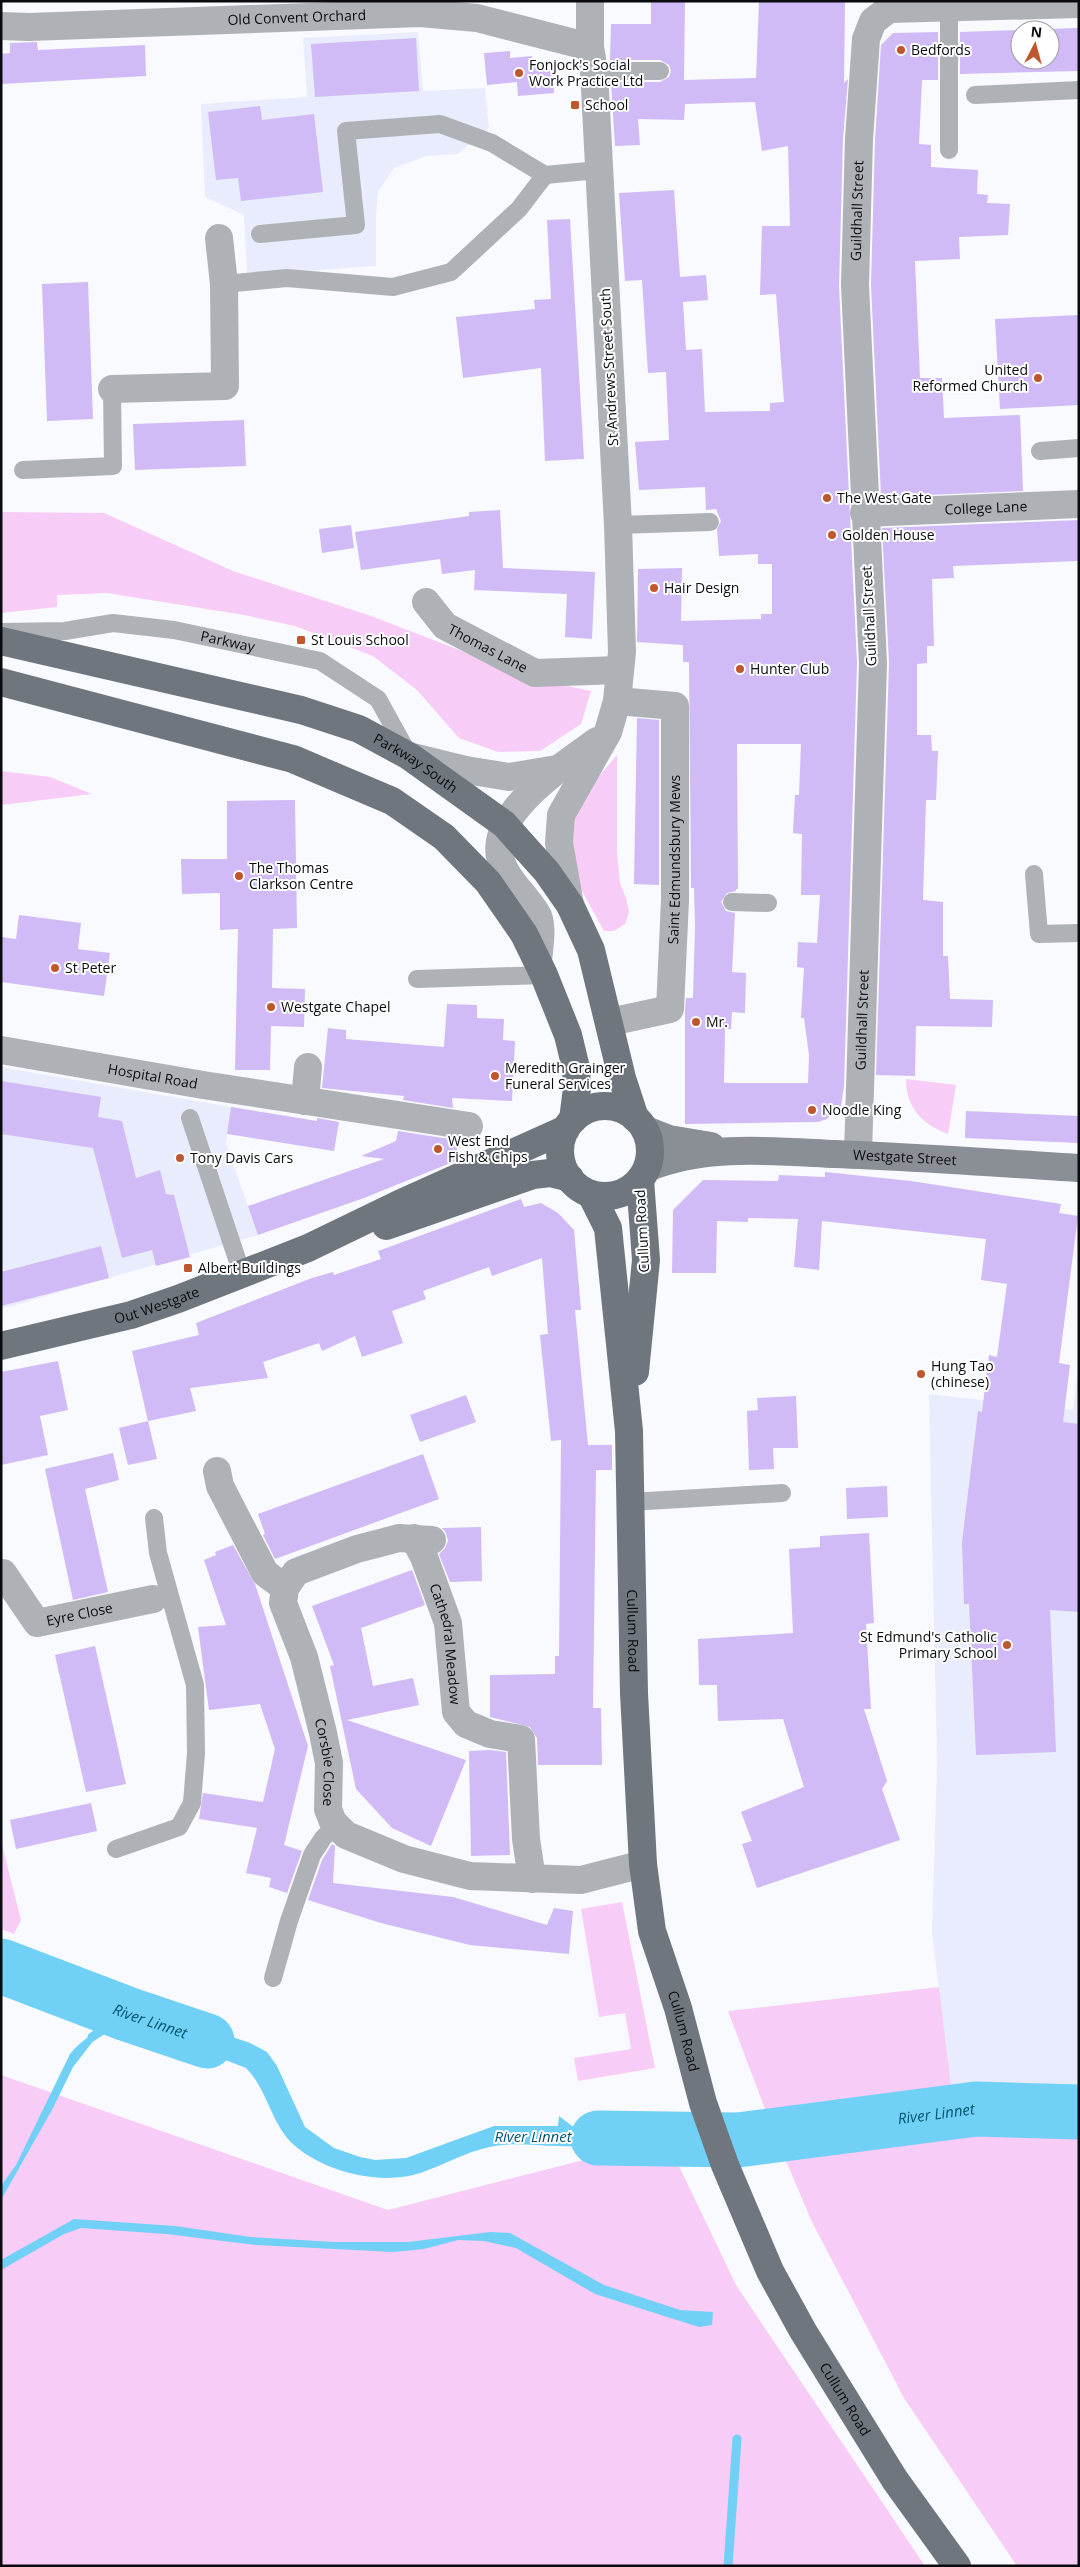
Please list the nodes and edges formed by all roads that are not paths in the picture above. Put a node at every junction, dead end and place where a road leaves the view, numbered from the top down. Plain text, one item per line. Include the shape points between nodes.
1 (590, 1) edge
2 (1079, 4) edge
3 (885, 5) edge
4 (949, 7) junction
5 (1, 26) edge
6 (592, 59) junction
7 (660, 71) dead end
8 (1079, 90) edge
9 (975, 95) dead end
10 (949, 150) dead end
11 (598, 170) junction
12 (545, 175) junction
13 (260, 234) dead end
14 (219, 238) dead end
15 (224, 284) junction
16 (112, 389) joint
17 (1079, 448) edge
18 (1040, 451) dead end
19 (23, 470) dead end
20 (1079, 504) edge
21 (864, 512) junction
22 (710, 522) dead end
23 (618, 525) junction
24 (426, 602) dead end
25 (1, 632) edge
26 (1, 641) edge
27 (620, 670) junction
28 (1, 682) edge
29 (617, 701) junction
30 (608, 732) junction
31 (409, 756) junction
32 (560, 768) junction
33 (504, 824) junction
34 (1034, 874) dead end
35 (732, 902) dead end
36 (768, 903) dead end
37 (570, 906) junction
38 (1079, 933) edge
39 (541, 968) junction
40 (417, 979) dead end
41 (610, 1022) junction
42 (1, 1050) edge
43 (308, 1067) dead end
44 (305, 1101) junction
45 (190, 1118) dead end
46 (640, 1124) junction
47 (570, 1125) junction
48 (469, 1126) dead end
49 (732, 1150) junction
50 (858, 1154) junction
51 (1079, 1168) edge
52 (643, 1174) junction
53 (570, 1178) junction
54 (591, 1194) junction
55 (308, 1248) junction
56 (242, 1274) junction
57 (1, 1346) edge
58 (629, 1431) junction
59 (217, 1471) dead end
60 (782, 1493) dead end
61 (631, 1502) junction
62 (154, 1518) dead end
63 (1, 1574) edge
64 (285, 1588) junction
65 (160, 1593) junction
66 (336, 1825) junction
67 (116, 1850) dead end
68 (643, 1864) junction
69 (532, 1879) junction
70 (273, 1978) dead end
71 (956, 2566) edge

1 - 6 street, St Andrews Street South
2 - 4 street
3 - 4 street
3 - 21 street, Guildhall Street via 873,21 866,39 859,139 855,285
4 - 10 lane
5 - 6 street, Old Convent Orchard via 420,13 478,18
6 - 7 lane
6 - 11 street, St Andrews Street South
8 - 9 lane
11 - 12 lane
11 - 23 street, St Andrews Street South
12 - 13 lane via 492,143 440,124 346,131 356,225
12 - 15 lane via 519,209 451,272 393,287 287,278
14 - 15 street
15 - 16 street via 225,386
16 - 19 lane via 113,466
17 - 18 lane
20 - 21 street, College Lane
21 - 50 street, Guildhall Street via 873,663
22 - 23 lane
23 - 27 street, St Andrews Street South
24 - 27 street, Thomas Lane via 445,626 535,673
25 - 31 lane, Parkway via 65,631 113,623 174,630 320,661 378,699
26 - 31 main road, Parkway South via 301,710 358,729
27 - 29 street, St Andrews Street South
28 - 39 main road via 293,758 392,802 444,837 488,882 524,934
29 - 30 street, St Andrews Street South
29 - 41 street, Saint Edmundsbury Mews via 675,706 682,900 670,1009
30 - 32 street
30 - 37 street, St Andrews Street South via 561,815 559,843
31 - 32 street via 509,777
31 - 33 main road, Parkway South
32 - 33 street via 530,791
33 - 37 main road, Parkway South via 547,872
33 - 39 street via 500,849 502,865 538,916
34 - 38 lane via 1038,934
35 - 36 lane
37 - 41 main road, Parkway South via 591,950
39 - 40 lane
39 - 47 main road via 568,1035 576,1068 577,1088
41 - 46 main road, Parkway South via 622,1078
42 - 44 street, Hospital Road
43 - 44 street
44 - 48 street, Hospital Road
45 - 56 lane
46 - 47 main road via 623,1110 597,1107 584,1112
46 - 49 street, Westgate Street via 669,1139
46 - 52 main road via 650,1147
47 - 53 main road via 562,1141 561,1154 563,1167
47 - 55 main road, Out Westgate
49 - 50 street, Westgate Street
49 - 52 street, Westgate Street via 667,1160
50 - 51 street, Westgate Street
52 - 54 main road via 630,1189 618,1194
52 - 58 main road, Cullum Road via 646,1260
53 - 54 main road
53 - 55 main road, Out Westgate via 550,1173 533,1174 407,1220
54 - 58 main road, Cullum Road via 608,1228
55 - 56 main road, Out Westgate
56 - 57 main road, Out Westgate via 131,1315
58 - 61 main road, Cullum Road
59 - 64 street via 220,1486 265,1573
60 - 61 lane
61 - 68 main road, Cullum Road via 634,1693
62 - 65 lane
63 - 65 street, Eyre Close via 37,1623
64 - 66 street, Corsbie Close via 284,1603 304,1656 323,1733 329,1763 328,1809
64 - 69 street, Cathedral Meadow via 296,1572 357,1550 399,1538 423,1539 424,1557 448,1623 456,1712 466,1724 490,1734 521,1739 526,1839
65 - 67 lane via 195,1685 196,1753 192,1803 179,1827
66 - 69 street, Corsbie Close via 346,1834 404,1859 470,1876
66 - 70 lane via 312,1855
68 - 69 street, Corsbie Close via 581,1880
68 - 71 main road, Cullum Road via 652,1931 678,2008 703,2103 725,2165 770,2271 895,2480

